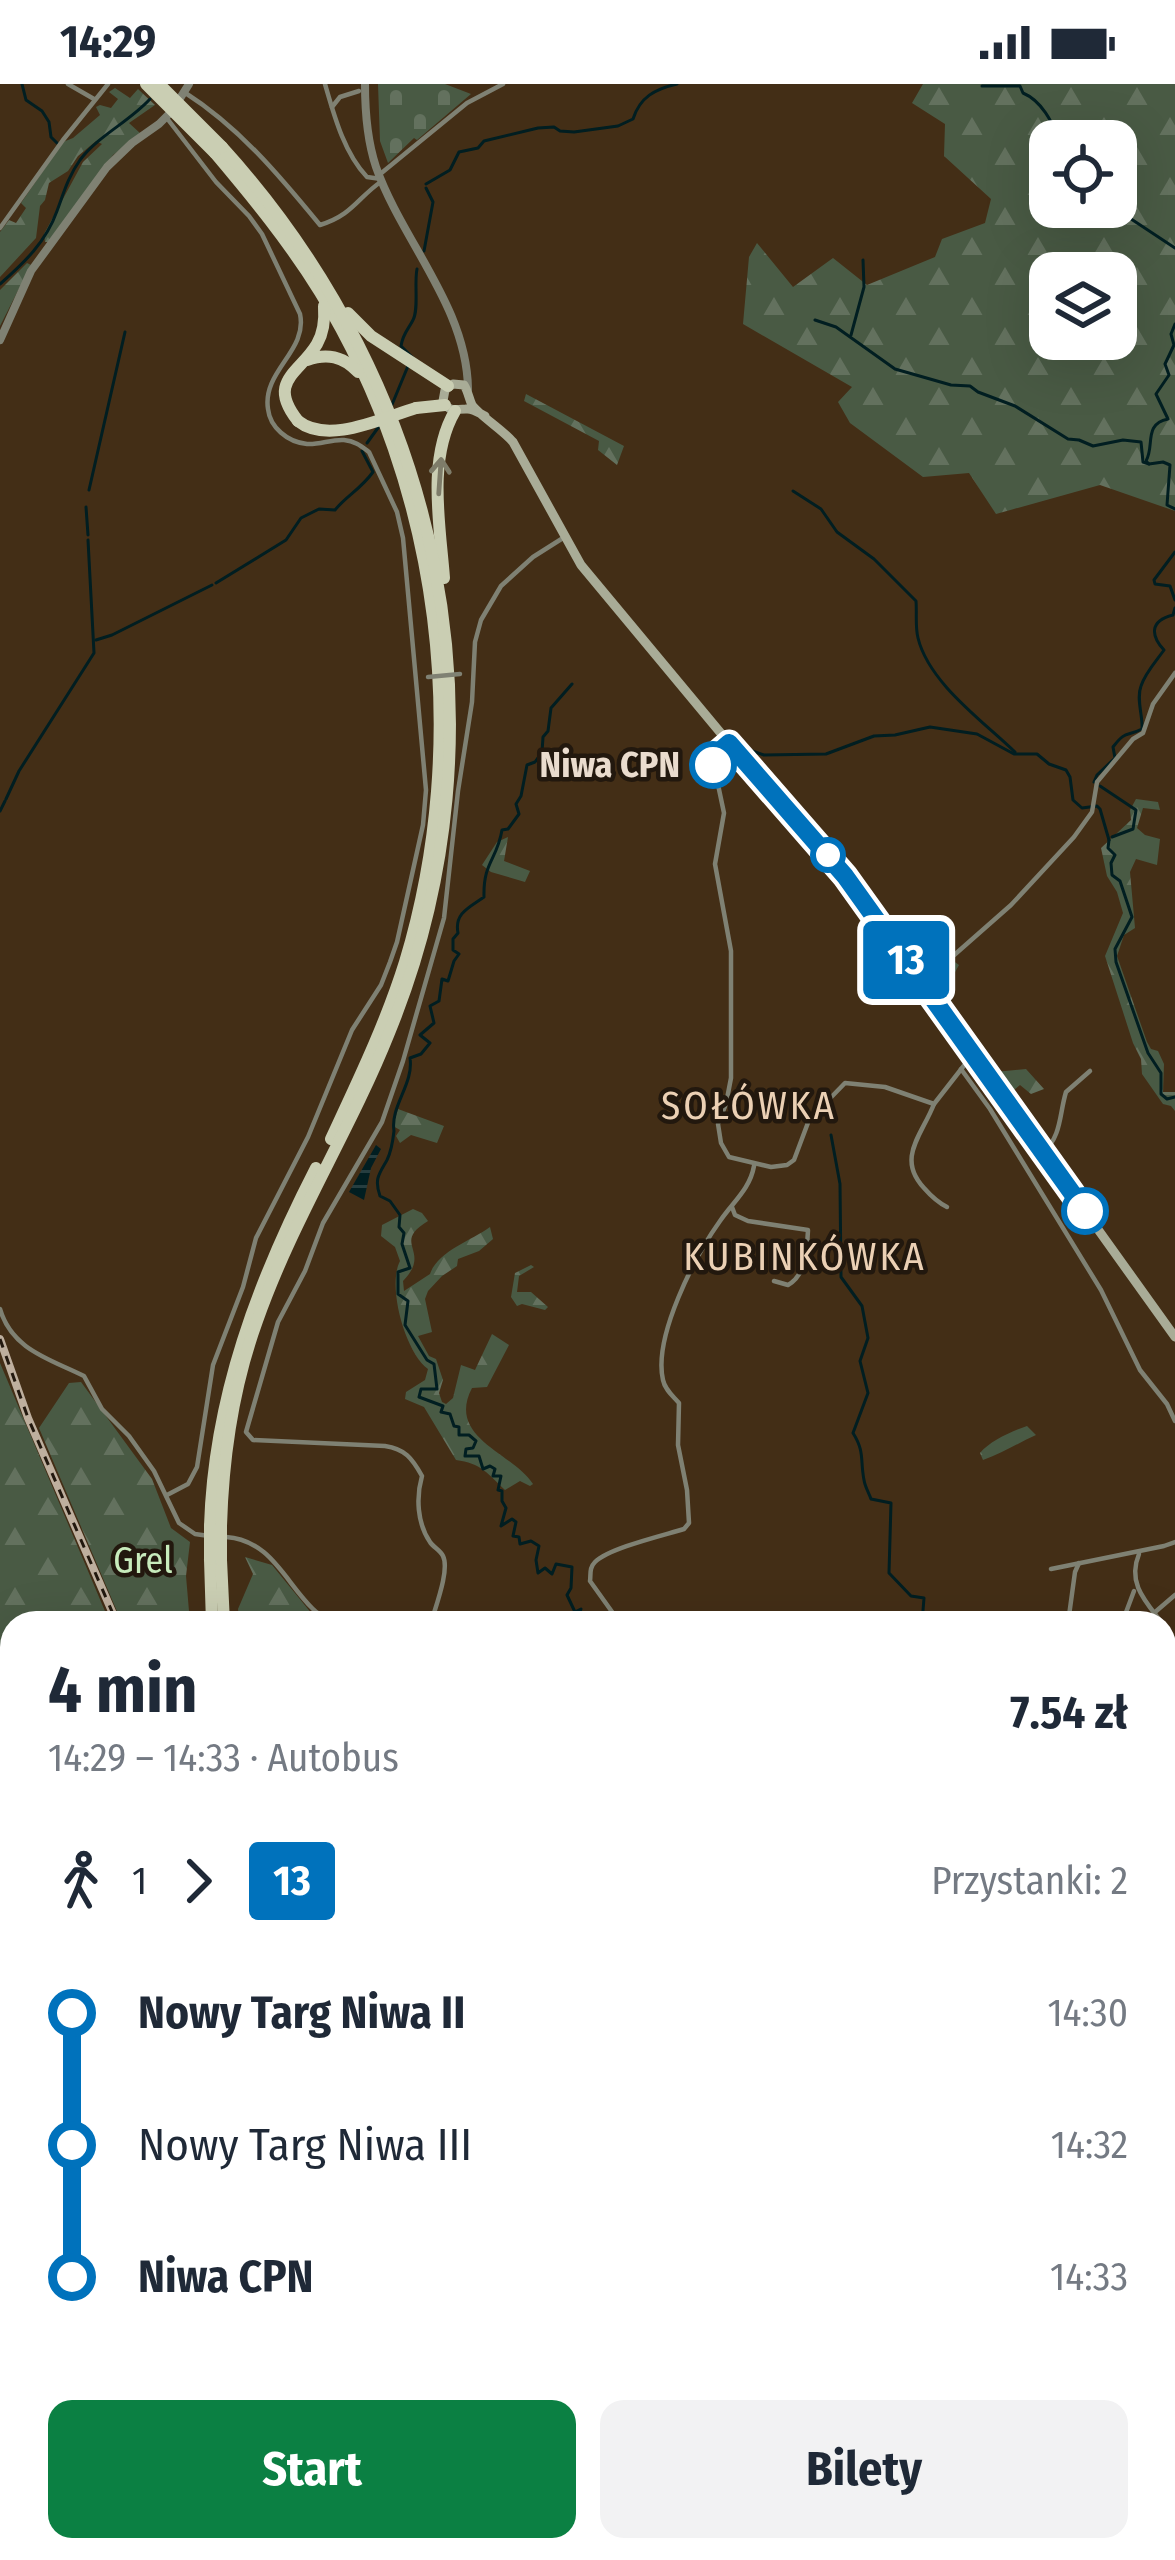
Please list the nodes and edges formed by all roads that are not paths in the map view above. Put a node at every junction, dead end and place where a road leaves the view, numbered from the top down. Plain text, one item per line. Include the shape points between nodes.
1 (68, 84) edge
2 (109, 84) edge
3 (146, 84) edge
4 (159, 84) edge
5 (325, 84) edge
6 (503, 84) edge
7 (187, 88) edge
8 (362, 88) edge
9 (96, 100) junction
10 (332, 107) junction
11 (166, 117) junction
12 (218, 150) junction
13 (381, 178) junction
14 (0, 228) edge
15 (325, 291) junction
16 (0, 340) edge
17 (300, 363) junction
18 (365, 380) junction
19 (456, 397) junction
20 (563, 537) junction
21 (444, 627) junction
22 (474, 672) junction
23 (1175, 673) edge
24 (416, 678) junction
25 (729, 743) junction
26 (920, 979) junction
27 (973, 1054) junction
28 (961, 1069) junction
29 (1090, 1071) dead end
30 (934, 1104) junction
31 (1043, 1153) junction
32 (754, 1163) junction
33 (732, 1207) junction
34 (947, 1207) dead end
35 (774, 1281) dead end
36 (0, 1309) edge
37 (1175, 1337) edge
38 (1174, 1398) edge
39 (1167, 1404) junction
40 (1175, 1421) edge
41 (166, 1495) junction
42 (216, 1526) junction
43 (1175, 1542) edge
44 (1140, 1551) junction
45 (215, 1560) junction
46 (1079, 1563) junction
47 (1051, 1569) dead end
48 (1136, 1586) junction
49 (213, 1611) edge
50 (222, 1611) edge
51 (314, 1611) edge
52 (434, 1611) edge
53 (611, 1611) edge
54 (1070, 1611) edge
55 (1127, 1611) edge
56 (1153, 1611) edge

1 - 9 street
2 - 9 street
3 - 12 main road, bridge
4 - 12 main road, bridge
5 - 10 street
6 - 13 street via 467,104
7 - 11 street
7 - 13 street via 259,153 320,225 359,204
8 - 10 street
8 - 13 street
9 - 14 street
10 - 13 street via 360,170
11 - 16 street via 107,166 32,271
11 - 24 street via 262,234 300,314 299,338 270,385 272,424 300,442 363,447 392,500
12 - 15 main road via 274,207
13 - 19 street via 459,334 464,360
15 - 17 main road via 322,332
15 - 18 main road
15 - 19 main road
15 - 21 main road via 394,424 429,538
17 - 18 main road via 332,356
17 - 19 main road, bridge via 286,391 290,410 315,431
18 - 42 main road via 425,568 439,689 425,878 389,1009 248,1318 220,1424
19 - 20 main road via 505,432
21 -> 19 main road via 438,482
20 - 22 street via 493,596 477,632
20 - 25 main road
21 - 42 main road via 449,763 422,936 388,1036 257,1322
22 - 24 street, bridge
22 - 52 street via 444,918 404,1060 382,1122 278,1322 246,1432 253,1440 402,1449 422,1476 420,1515 446,1569
23 - 26 street via 1143,733 1097,782 1094,806 1074,837 1011,905
24 - 41 street via 425,806 398,942 256,1238 213,1365 197,1467 188,1484
25 - 26 main road via 845,876
25 - 32 street via 713,761 724,813 715,864 731,951 731,1078 718,1132 729,1157
26 - 27 main road
27 - 28 street
27 - 31 main road
28 - 30 street
28 - 39 street
29 - 31 street via 1066,1091 1056,1138
30 - 32 street via 845,1083 809,1120 794,1160 779,1168
30 - 34 street via 910,1169
31 - 37 main road
32 - 33 street
33 - 35 street via 748,1221 808,1230 797,1279
33 - 53 street via 707,1238 665,1340 662,1376 679,1403 687,1527 595,1562 590,1581
36 - 41 street via 21,1343 84,1376
38 - 39 street
39 - 40 street
41 - 51 street via 186,1529 240,1538 274,1559
42 - 45 main road, bridge
43 - 44 street
44 - 46 street
44 - 48 street
45 - 49 main road
45 - 50 main road
46 - 47 street
46 - 54 street
48 - 55 street
48 - 56 street

